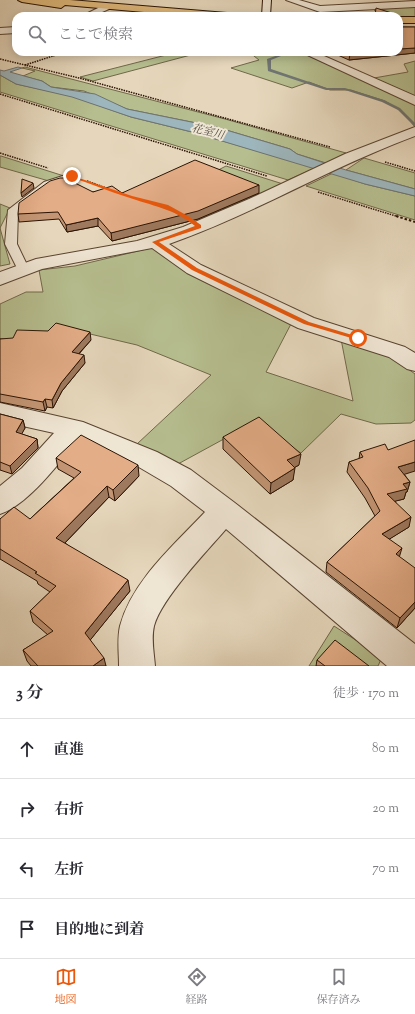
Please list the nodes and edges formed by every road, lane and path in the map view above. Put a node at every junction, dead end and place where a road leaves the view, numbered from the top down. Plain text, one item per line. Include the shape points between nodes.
1 (22, 0) edge
2 (46, 0) edge
3 (267, 0) edge
4 (290, 0) edge
5 (415, 4) edge
6 (102, 8) junction
7 (320, 9) junction
8 (94, 12) edge
9 (136, 12) edge
10 (164, 12) edge
11 (266, 12) edge
12 (322, 12) edge
13 (403, 20) edge
14 (415, 20) edge
15 (403, 23) edge
16 (415, 23) edge
17 (403, 28) edge
18 (415, 28) edge
19 (12, 30) edge
20 (0, 31) edge
21 (53, 56) edge
22 (315, 56) edge
23 (0, 59) edge
24 (24, 65) junction
25 (0, 94) edge
26 (415, 101) edge
27 (415, 131) edge
28 (0, 153) edge
29 (356, 155) junction
30 (415, 171) edge
31 (72, 176) junction
32 (297, 183) junction
33 (116, 191) edge
34 (415, 222) edge
35 (155, 242) junction
36 (23, 269) junction
37 (0, 279) edge
38 (415, 364) edge
39 (0, 412) edge
40 (74, 428) junction
41 (0, 503) edge
42 (225, 510) junction
43 (137, 666) edge
44 (414, 666) edge

1 - 6 highway
2 - 6 highway
3 - 11 street
4 - 7 street
5 - 7 street
6 - 8 street
6 - 9 highway
6 - 10 highway
7 - 12 street
13 - 14 highway
15 - 16 highway
17 - 18 street
19 - 20 street
21 - 24 path
22 - 26 street
23 - 24 path
24 - 29 path
25 - 32 path
27 - 29 street
28 - 31 path
29 - 30 path
29 - 32 street
31 - 33 path
31 - 36 lane via 48,184 13,210 12,244
32 - 34 path
32 - 35 street via 232,213
35 - 36 street
35 - 38 street via 194,269 306,323 397,352
36 - 37 street
39 - 40 street
40 - 41 street via 32,475
40 - 42 street via 148,459 181,478
42 - 43 street via 186,554 142,611 136,627
42 - 44 street

